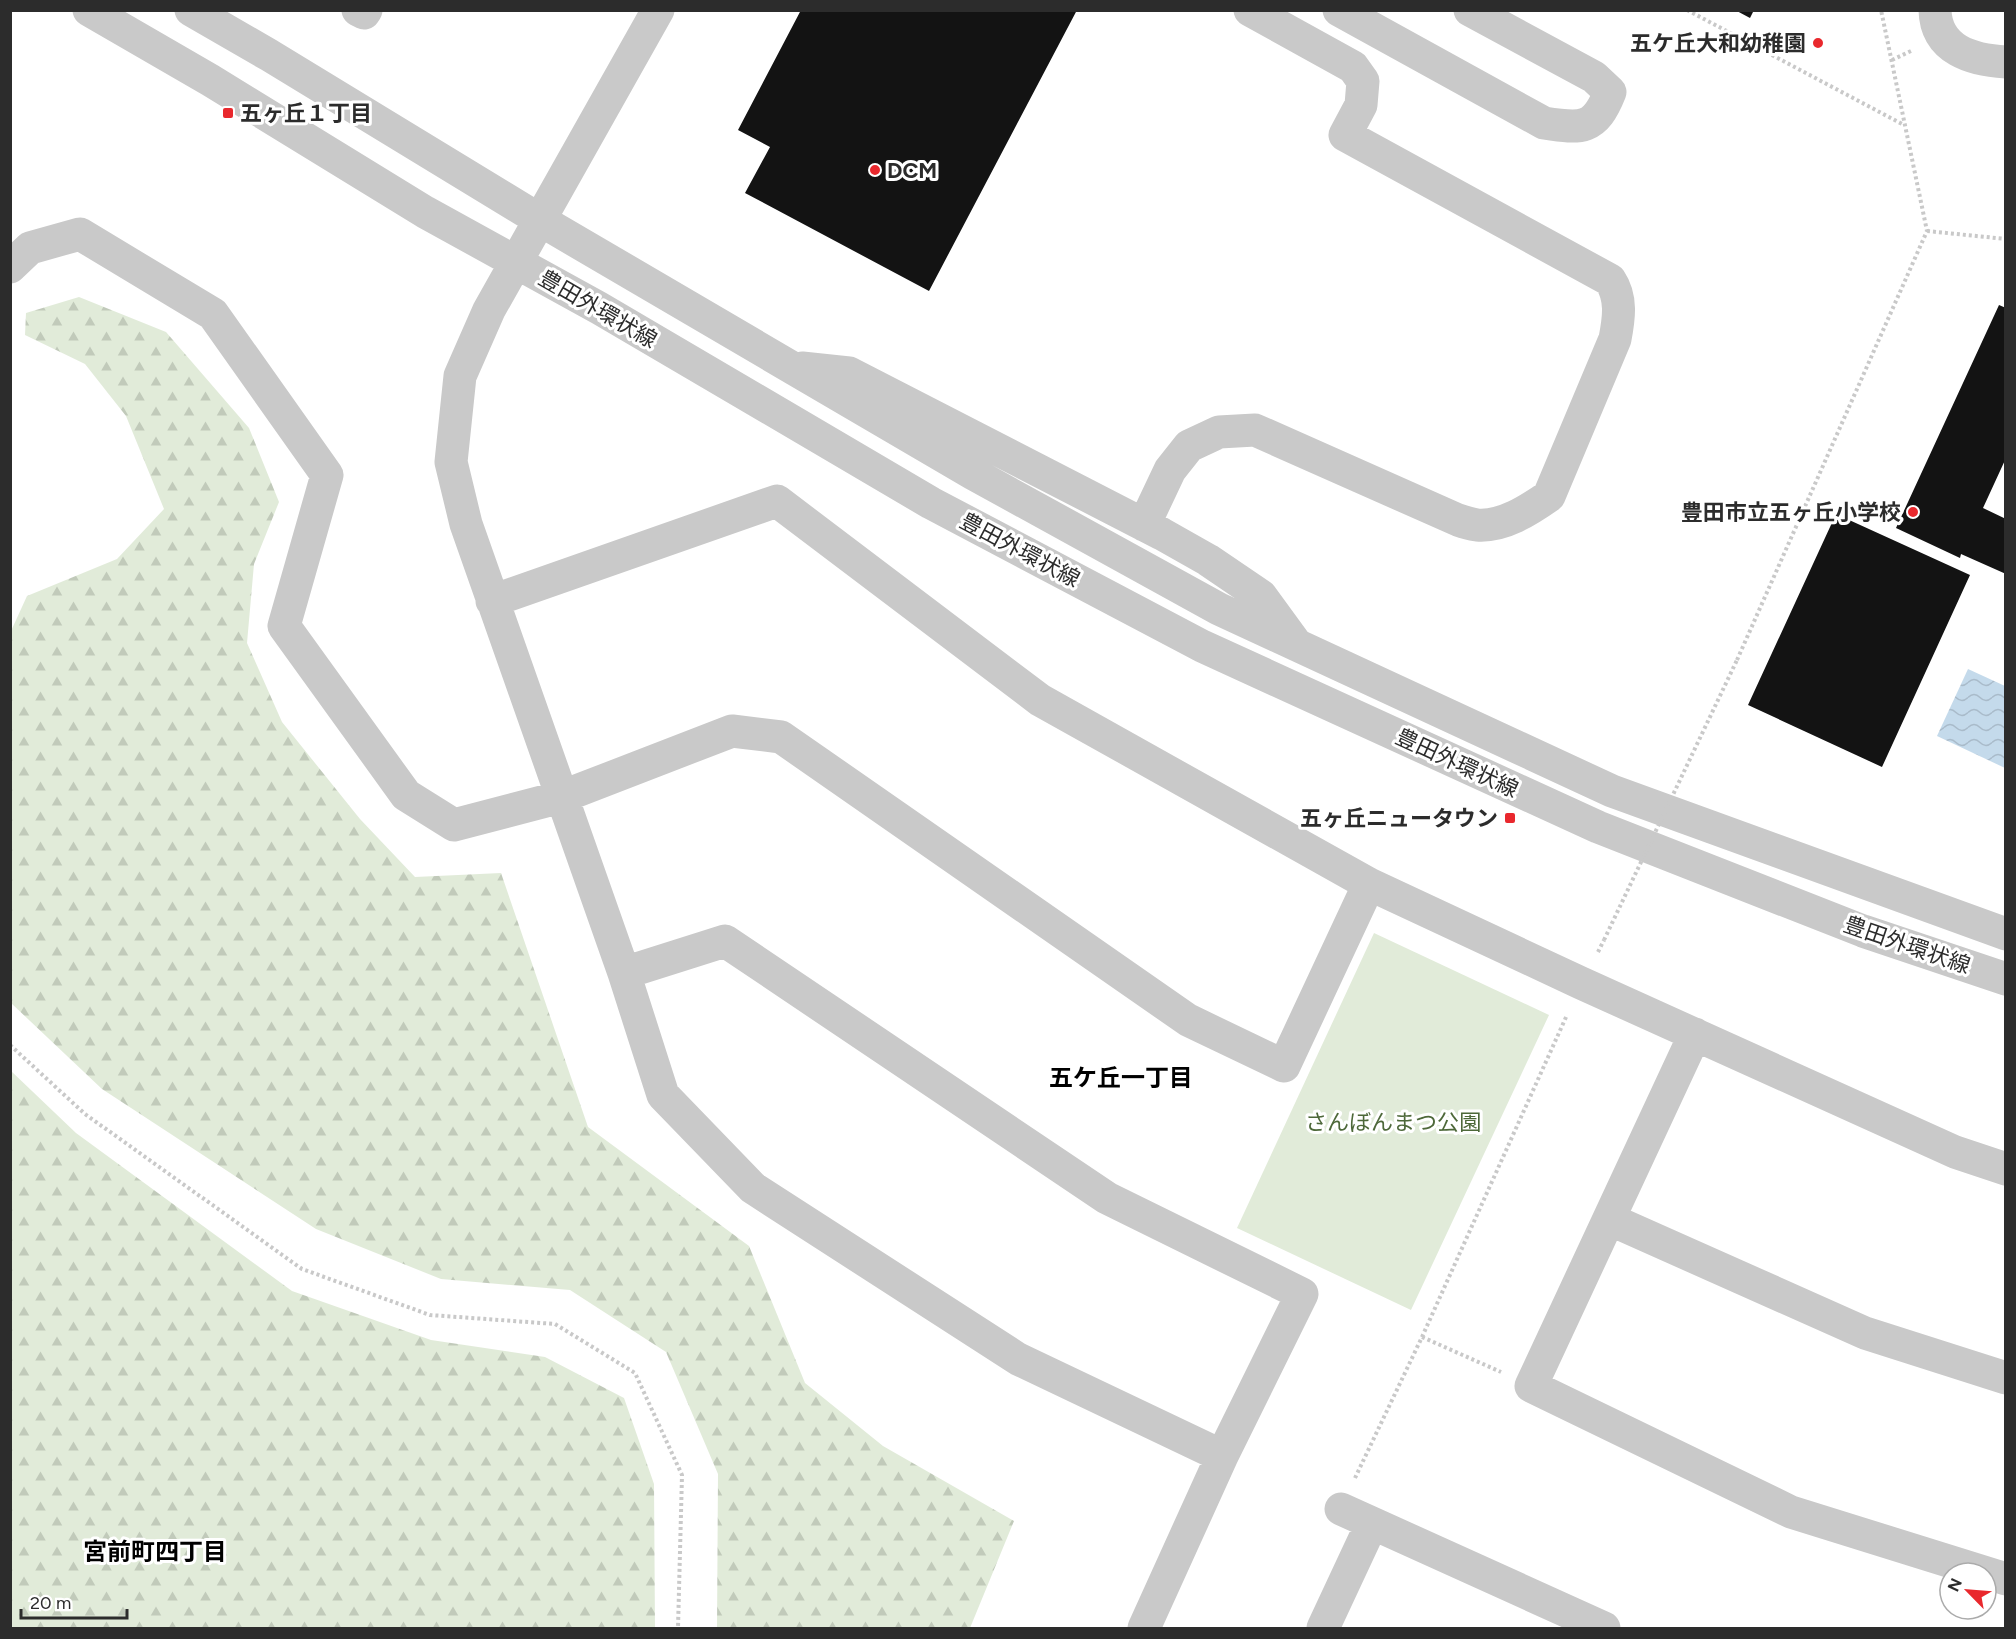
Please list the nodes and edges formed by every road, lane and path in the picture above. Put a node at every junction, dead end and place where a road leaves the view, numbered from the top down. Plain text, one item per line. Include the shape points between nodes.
1 (90, 10) edge
2 (191, 10) edge
3 (358, 10) edge
4 (366, 10) edge
5 (658, 10) edge
6 (1250, 10) edge
7 (1339, 10) edge
8 (1470, 10) edge
9 (1687, 10) edge
10 (1881, 10) edge
11 (1935, 10) edge
12 (2006, 62) edge
13 (1904, 125) junction
14 (540, 219) junction
15 (1927, 231) junction
16 (2006, 239) edge
17 (515, 262) junction
18 (10, 267) edge
19 (791, 367) junction
20 (1144, 525) junction
21 (492, 601) junction
22 (1296, 645) junction
23 (561, 798) junction
24 (1369, 884) junction
25 (2006, 934) edge
26 (1604, 940) dead end
27 (624, 973) junction
28 (2006, 979) edge
29 (1581, 983) junction
30 (1695, 1034) junction
31 (10, 1045) edge
32 (2006, 1169) edge
33 (1609, 1219) junction
34 (1422, 1337) junction
35 (2006, 1378) edge
36 (1531, 1386) junction
37 (1222, 1456) junction
38 (1341, 1509) joint
39 (1372, 1523) junction
40 (2006, 1579) edge
41 (678, 1629) edge
42 (1144, 1629) edge
43 (1323, 1629) edge
44 (1604, 1629) edge

1 - 17 street, 豊田外環状線
2 - 14 street, 豊田外環状線
3 - 4 street
5 - 14 street
6 - 20 street via 1353,67 1363,81 1361,105 1345,135 1610,280 1616,288 1620,315 1615,339 1549,496 1528,511 1478,525 1458,520 1255,430 1219,432 1189,446 1170,470
7 - 8 street via 1544,123 1571,127 1587,124 1603,111 1610,92 1594,77
9 - 13 path
10 - 13 path
11 - 12 street via 1941,37 1961,53 1983,61
13 - 15 path
14 - 17 street
14 - 19 street, 豊田外環状線
15 - 16 path
15 - 26 path, bridge via 1737,660
17 - 21 street via 460,376 451,462 466,524
17 - 28 street, 豊田外環状線 via 931,503 1202,646 1598,827 1863,931
18 - 23 street via 30,248 80,234 213,314 327,475 285,626 406,795 454,825
19 - 20 street via 849,373
19 - 22 street, 豊田外環状線 via 1013,496 1220,609
20 - 22 street via 1208,560 1261,596
21 - 23 street
21 - 24 street via 777,501 1040,700
22 - 25 street, 豊田外環状線 via 1612,791
23 - 24 street via 732,731 781,737 1188,1020 1284,1066
23 - 27 street
24 - 29 street
27 - 37 street via 663,1095 753,1188 1018,1359
27 - 37 street via 725,941 1107,1198 1302,1294
29 - 30 street
29 - 34 path
30 - 32 street via 1955,1152
30 - 33 street
31 - 41 path via 85,1114 302,1269 430,1315 555,1324 635,1373 682,1475
33 - 35 street via 1865,1333
33 - 36 street
34 - 36 path
34 - 38 path
36 - 40 street via 1791,1512
37 - 42 street
38 - 39 street
39 - 43 street
39 - 44 street

